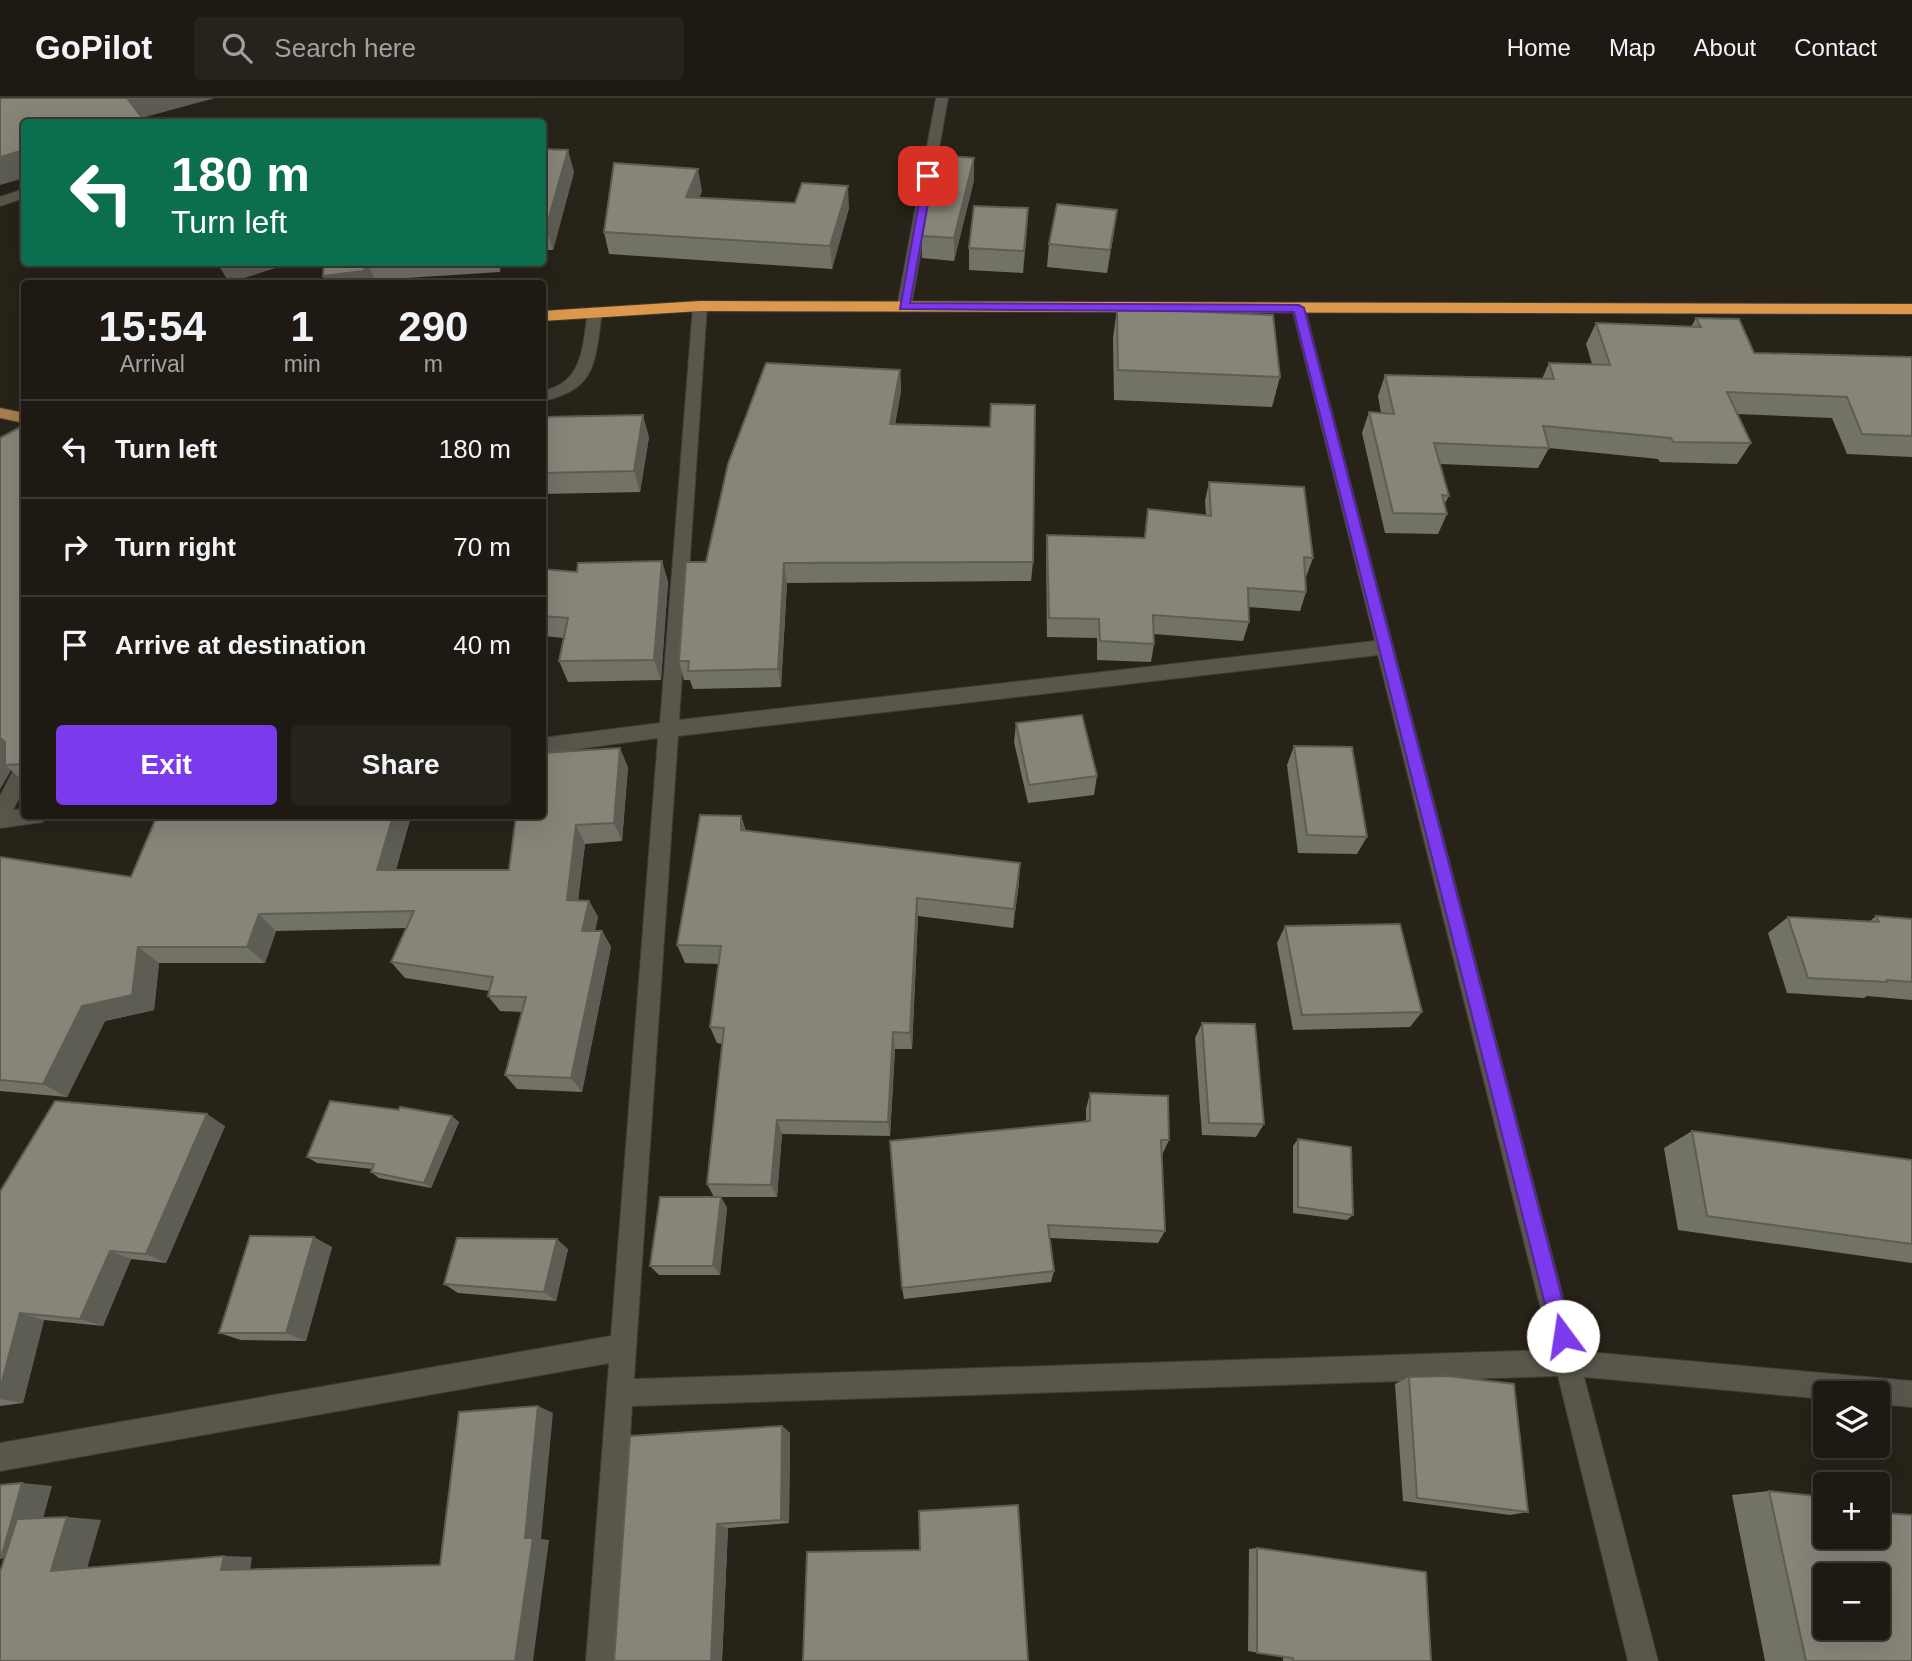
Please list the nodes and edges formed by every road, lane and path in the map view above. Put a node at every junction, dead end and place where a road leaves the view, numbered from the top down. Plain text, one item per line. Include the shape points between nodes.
1 (942, 98) edge
2 (21, 194) edge
3 (0, 202) edge
4 (700, 306) junction
5 (904, 307) junction
6 (1299, 308) junction
7 (1912, 309) edge
8 (595, 312) junction
9 (546, 316) edge
10 (546, 396) edge
11 (0, 413) edge
12 (21, 417) edge
13 (1385, 647) junction
14 (669, 729) junction
15 (546, 745) edge
16 (21, 775) edge
17 (21, 817) edge
18 (0, 818) edge
19 (624, 1347) junction
20 (1569, 1363) junction
21 (620, 1392) junction
22 (1912, 1394) edge
23 (0, 1457) edge
24 (601, 1661) edge
25 (1643, 1661) edge

1 - 5 street
2 - 3 street
4 - 5 highway
4 - 8 highway
4 - 14 street
5 - 6 highway
6 - 7 highway
6 - 13 street
8 - 9 highway
8 - 10 street via 585,371 576,384 558,395
11 - 12 main road
13 - 14 street
13 - 20 street
14 - 15 street
14 - 19 street
16 - 18 street
17 - 18 street
19 - 21 street
19 - 23 street
20 - 21 street
20 - 22 street
20 - 25 street
21 - 24 street

